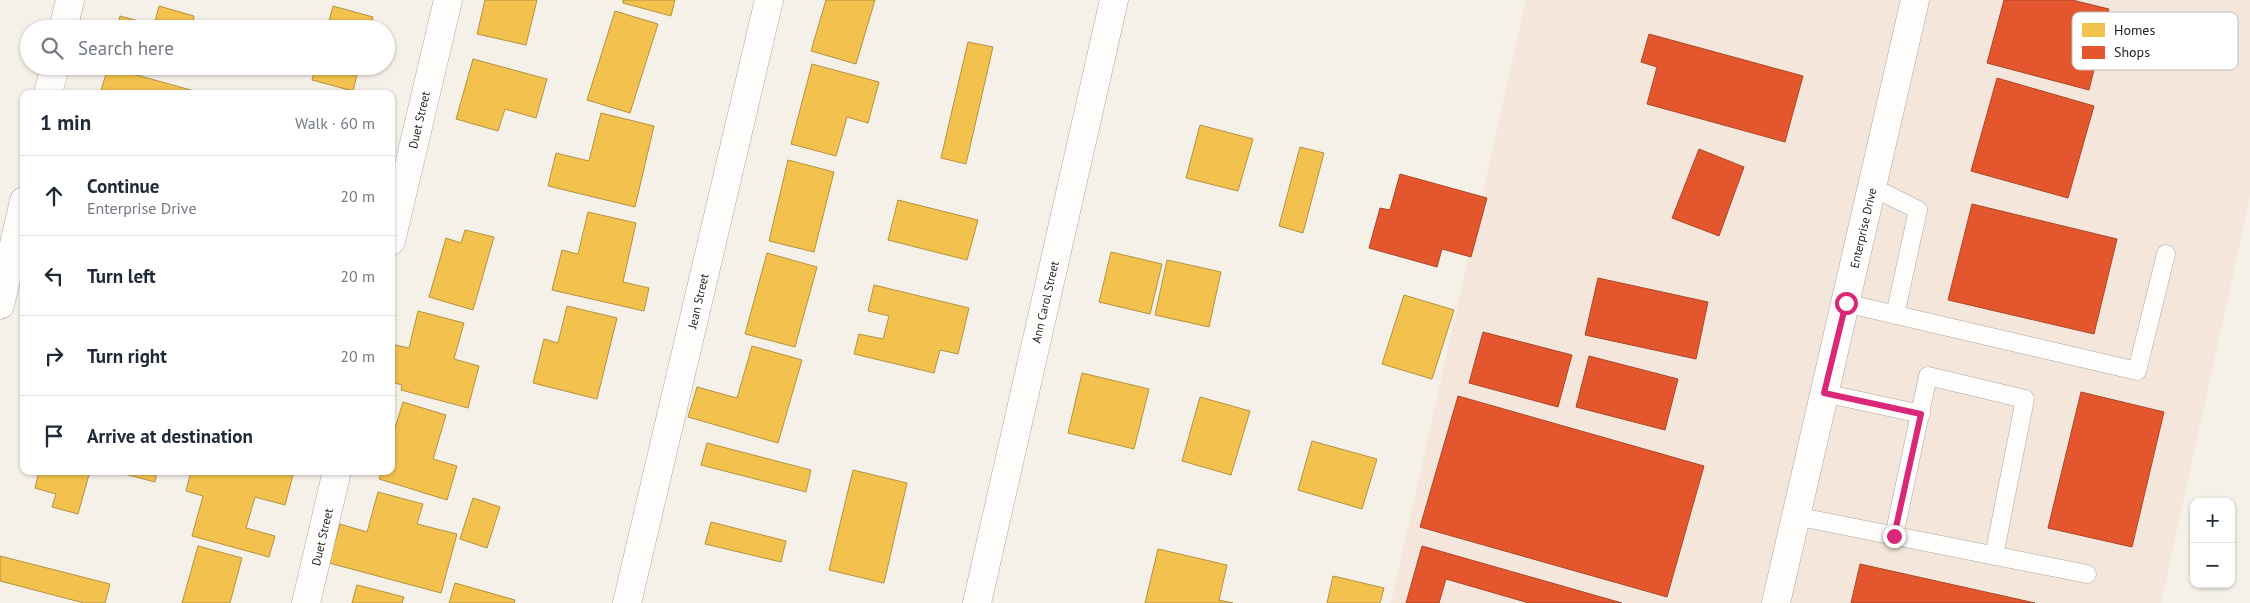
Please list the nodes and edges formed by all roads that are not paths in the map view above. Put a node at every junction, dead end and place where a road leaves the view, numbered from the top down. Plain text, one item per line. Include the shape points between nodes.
1 (70, 0) edge
2 (448, 0) edge
3 (769, 0) edge
4 (1114, 0) edge
5 (1915, 0) edge
6 (65, 20) edge
7 (53, 75) edge
8 (49, 90) edge
9 (1872, 187) junction
10 (20, 218) edge
11 (395, 224) edge
12 (2166, 254) dead end
13 (1846, 303) junction
14 (0, 304) edge
15 (1895, 315) junction
16 (1824, 393) junction
17 (1921, 414) junction
18 (336, 475) edge
19 (1796, 516) junction
20 (1894, 536) junction
21 (1994, 556) junction
22 (2087, 574) dead end
23 (306, 603) edge
24 (627, 603) edge
25 (977, 603) edge
26 (1776, 603) edge

1 - 6 street
2 - 11 street, Duet Street
3 - 24 street, Jean Street
4 - 25 street, Ann Carol Street
5 - 9 street, Enterprise Drive
7 - 8 street
9 - 13 street, Enterprise Drive
9 - 15 lane via 1918,210
10 - 14 street
12 - 15 lane via 2137,371
13 - 15 lane
13 - 16 street, Enterprise Drive
16 - 17 lane
16 - 19 street, Enterprise Drive
17 - 20 lane
17 - 21 lane via 1928,376 2025,399
18 - 23 street, Duet Street
19 - 20 lane
19 - 26 street, Enterprise Drive
20 - 21 lane
21 - 22 lane

